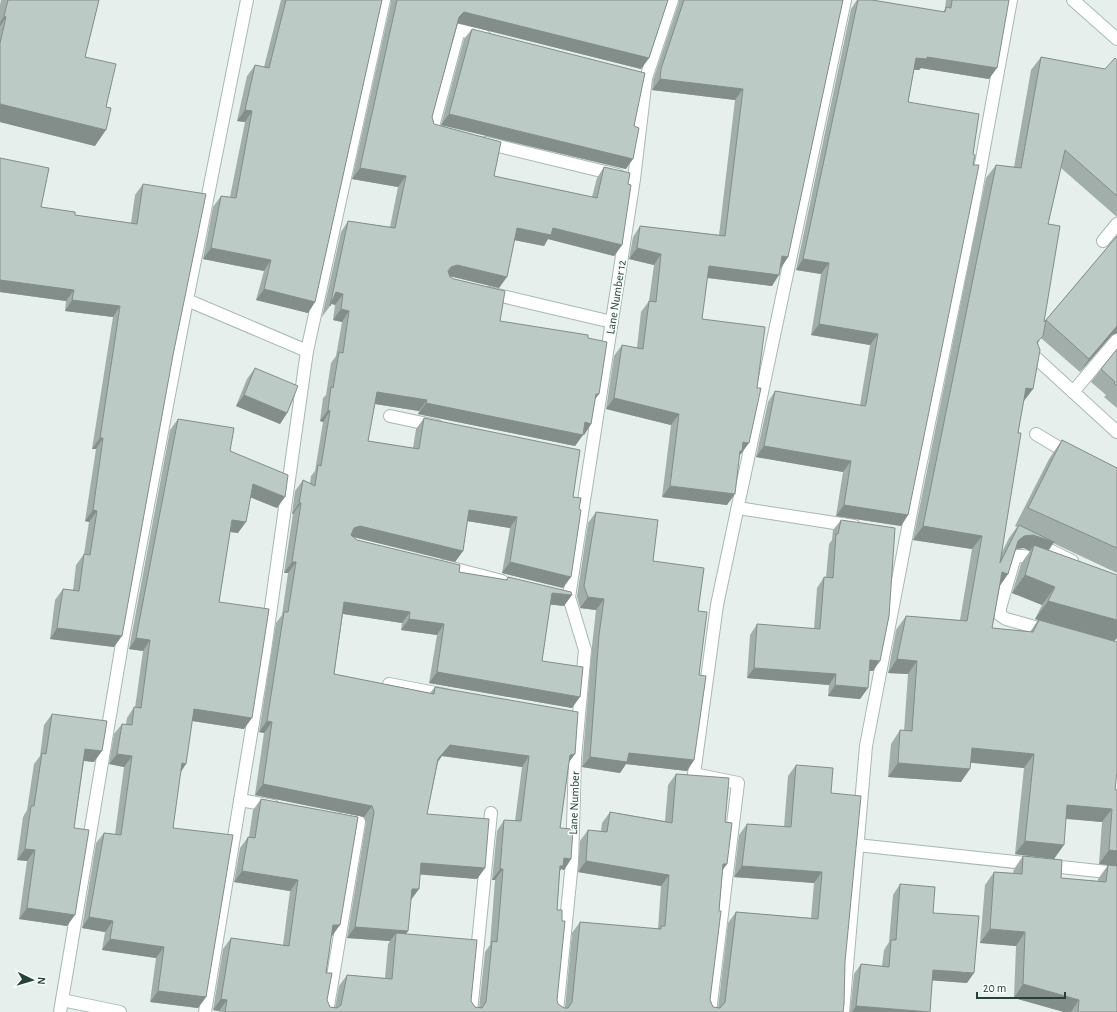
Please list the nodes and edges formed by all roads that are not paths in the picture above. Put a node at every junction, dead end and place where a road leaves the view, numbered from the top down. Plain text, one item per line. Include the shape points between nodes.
1 (247, 0) edge
2 (384, 0) edge
3 (672, 0) edge
4 (845, 0) edge
5 (1011, 0) edge
6 (1073, 0) edge
7 (496, 39) edge
8 (1117, 39) edge
9 (632, 74) edge
10 (646, 78) junction
11 (456, 135) edge
12 (471, 139) edge
13 (634, 179) junction
14 (1117, 224) edge
15 (1103, 241) dead end
16 (478, 290) edge
17 (187, 300) junction
18 (612, 322) junction
19 (1117, 340) edge
20 (307, 351) junction
21 (1035, 357) edge
22 (1073, 392) junction
23 (390, 416) dead end
24 (452, 429) edge
25 (1117, 432) edge
26 (1036, 434) dead end
27 (575, 454) edge
28 (591, 457) junction
29 (1083, 462) edge
30 (738, 508) junction
31 (868, 528) edge
32 (1021, 536) edge
33 (434, 564) edge
34 (1052, 566) edge
35 (1084, 566) edge
36 (516, 584) edge
37 (554, 593) edge
38 (569, 597) junction
39 (1058, 633) edge
40 (389, 684) edge
41 (458, 697) edge
42 (564, 715) edge
43 (579, 717) junction
44 (240, 800) junction
45 (285, 808) edge
46 (491, 812) dead end
47 (329, 817) edge
48 (857, 846) junction
49 (1117, 873) edge
50 (61, 1006) edge
51 (120, 1012) edge
52 (205, 1012) edge
53 (327, 1012) edge
54 (471, 1012) edge
55 (557, 1012) edge
56 (710, 1012) edge
57 (843, 1012) edge

1 - 17 street
2 - 20 street
3 - 10 street, Lane Number 12
4 - 30 street
5 - 48 street via 971,219 902,533 866,746
6 - 8 street
7 - 11 street via 459,30 432,130
9 - 10 street
10 - 13 street, Lane Number 12
12 - 13 street
13 - 18 street, Lane Number 12
14 - 15 street
16 - 18 street
17 - 20 street
17 - 50 street via 124,632
18 - 28 street, Lane Number 12
19 - 22 street
20 - 44 street via 265,650
21 - 22 street
22 - 25 street
23 - 24 street
26 - 29 street
27 - 28 street
28 - 38 street, Lane Number 12
30 - 31 street
30 - 56 street via 717,605 694,774 738,783
32 - 35 street
33 - 36 street
34 - 39 street via 1018,556 1014,560 1000,615
37 - 38 street
38 - 43 street, Lane Number via 585,650
40 - 41 street
42 - 43 street
43 - 55 street, Lane Number via 575,758 572,862
44 - 45 street
44 - 52 street
46 - 54 street
47 - 53 street via 358,822
48 - 49 street
48 - 57 street
50 - 51 street

